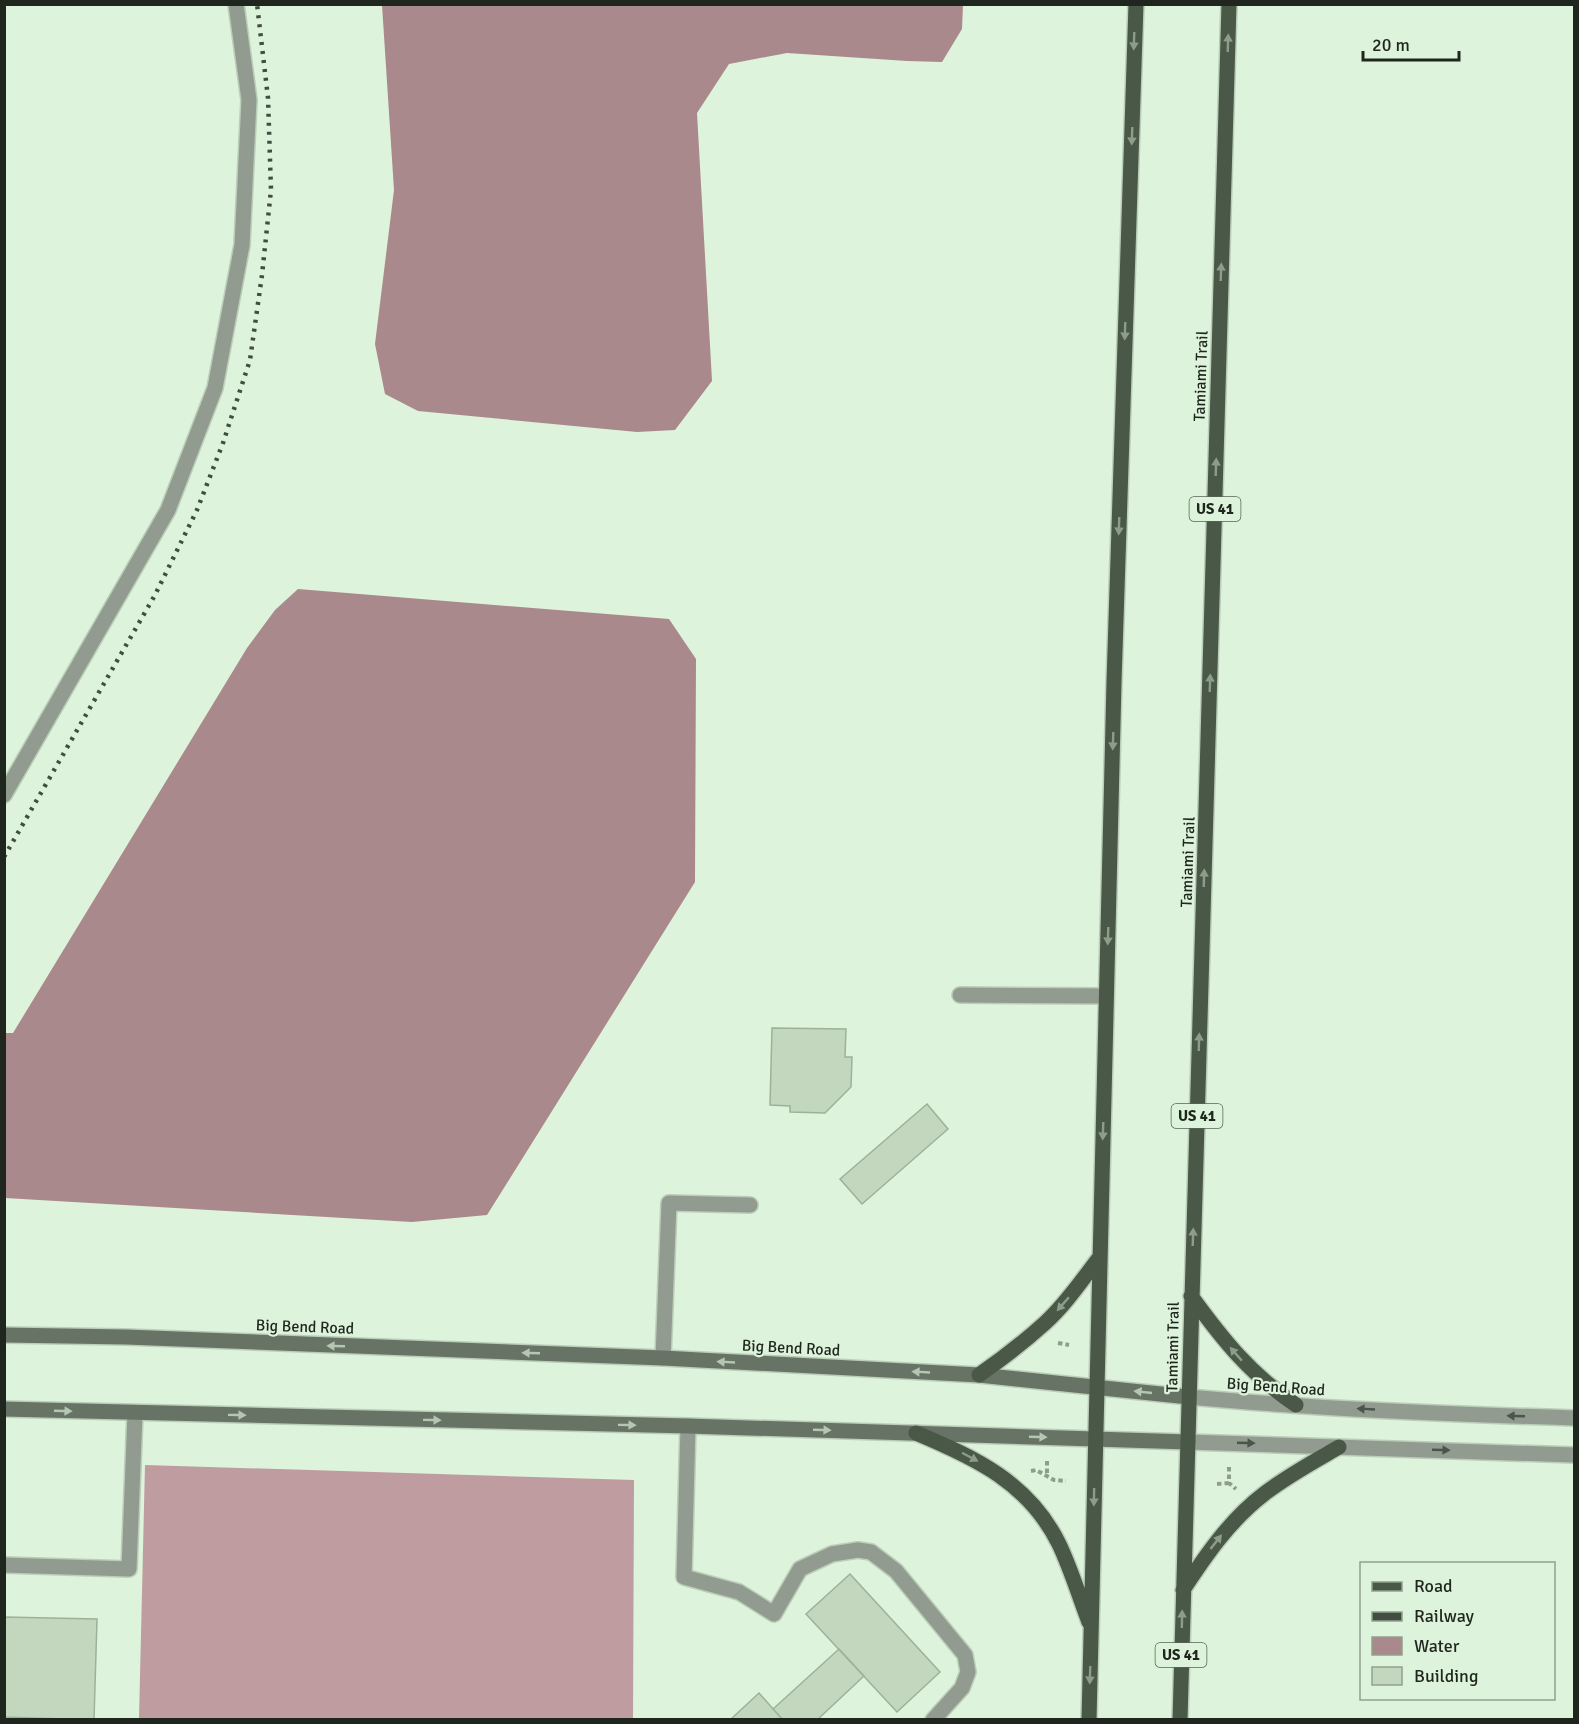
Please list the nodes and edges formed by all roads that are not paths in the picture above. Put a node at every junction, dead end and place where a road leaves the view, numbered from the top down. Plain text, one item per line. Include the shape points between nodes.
1 (236, 4) edge
2 (1136, 4) edge
3 (1229, 4) edge
4 (4, 795) edge
5 (960, 995) dead end
6 (1106, 996) junction
7 (750, 1205) dead end
8 (1099, 1258) junction
9 (1191, 1296) junction
10 (4, 1335) edge
11 (663, 1358) junction
12 (979, 1375) junction
13 (1096, 1388) junction
14 (1189, 1397) junction
15 (1296, 1405) junction
16 (4, 1409) edge
17 (135, 1413) junction
18 (1575, 1418) edge
19 (688, 1426) junction
20 (916, 1433) junction
21 (1096, 1438) junction
22 (1188, 1442) junction
23 (1339, 1447) junction
24 (1575, 1455) edge
25 (4, 1565) edge
26 (1183, 1590) junction
27 (1092, 1630) junction
28 (933, 1719) edge
29 (1089, 1719) edge
30 (1180, 1719) edge

1 - 4 street via 249,100 242,245 215,388 168,510
2 -> 6 main road
9 -> 3 main road, Tamiami Trail / US 41
5 - 6 street
6 -> 8 main road
7 - 11 street via 669,1203
8 -> 12 main road via 1045,1323
8 - 13 main road
9 - 14 main road, Tamiami Trail / US 41
15 -> 9 main road via 1274,1391 1241,1360
11 -> 10 main road, Big Bend Road
12 -> 11 main road, Big Bend Road
12 - 13 main road, Big Bend Road
14 -> 13 main road, Big Bend Road
13 - 21 main road
14 - 15 street, Big Bend Road
14 - 22 main road, Tamiami Trail / US 41
18 -> 15 street, Big Bend Road
16 -> 17 main road
17 -> 19 main road
17 - 25 street via 129,1569
19 -> 20 main road
19 - 28 street via 684,1577 739,1592 774,1614 800,1569 831,1554 871,1552 896,1571 965,1655 968,1672 962,1688
20 -> 21 main road
20 -> 27 main road via 991,1468 1039,1511 1058,1544
21 - 22 main road
21 -> 27 main road
22 -> 23 street
22 - 26 main road, Tamiami Trail / US 41
23 -> 24 street
26 -> 23 main road via 1204,1558 1244,1512 1290,1476
30 -> 26 main road, Tamiami Trail / US 41
27 -> 29 main road

